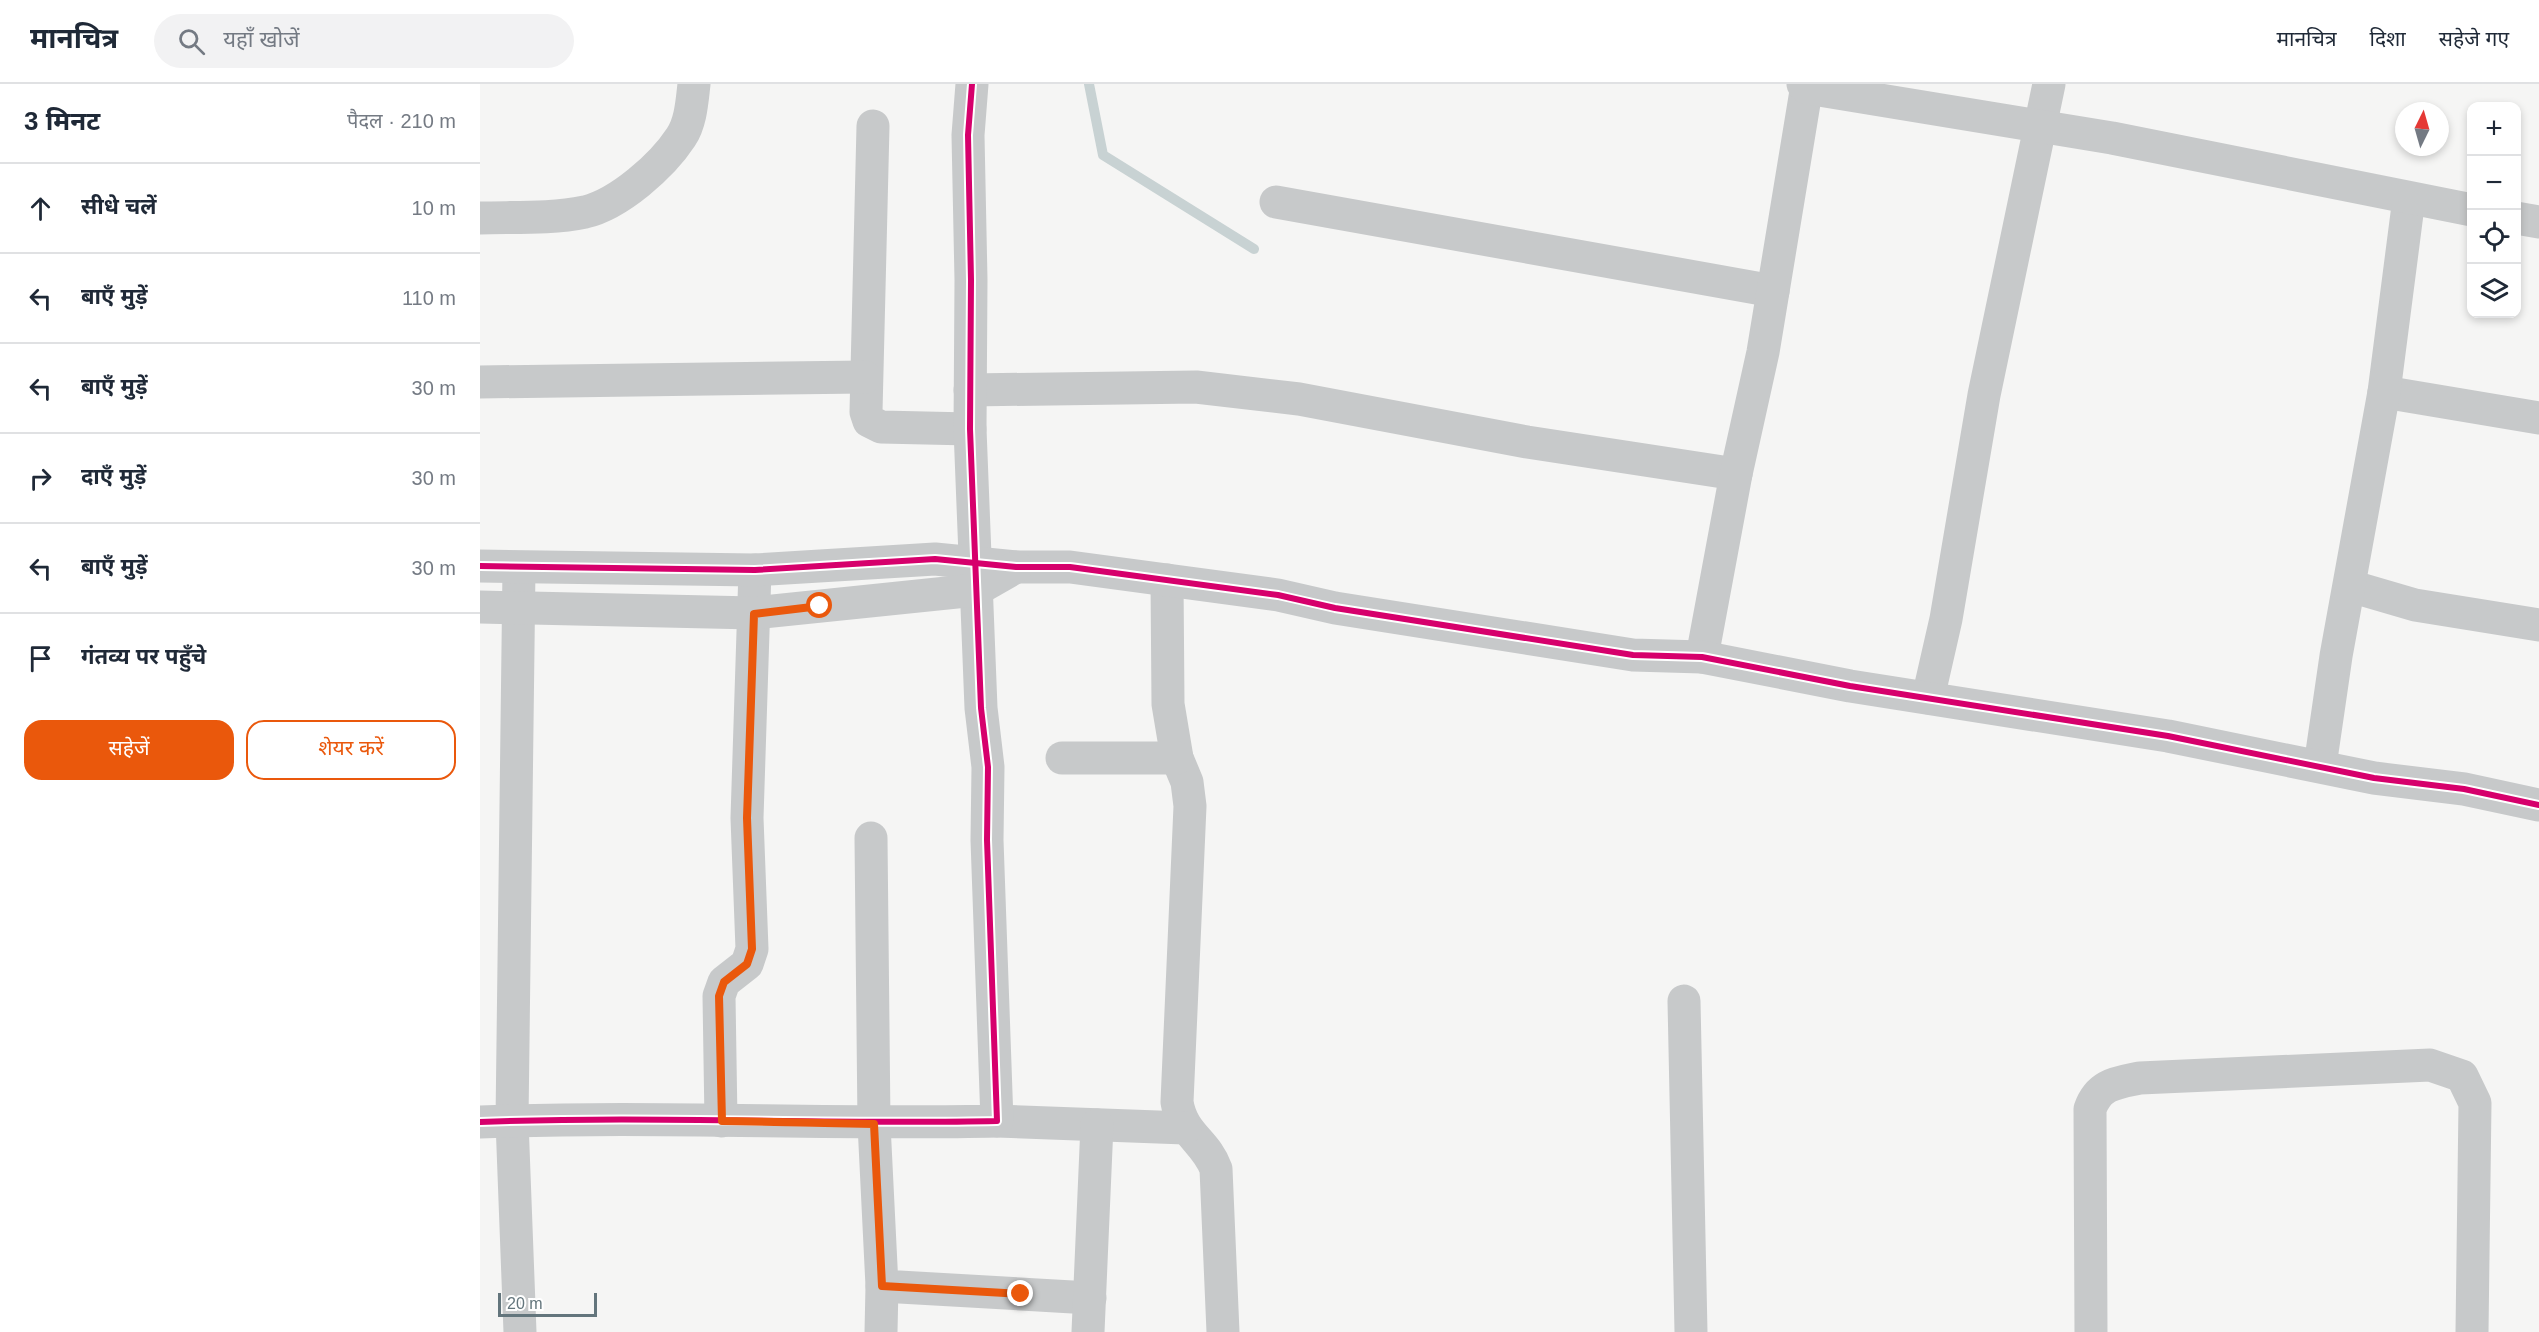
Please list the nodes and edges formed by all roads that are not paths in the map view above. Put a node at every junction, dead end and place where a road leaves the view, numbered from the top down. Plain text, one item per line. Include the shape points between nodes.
1 (694, 84) edge
2 (972, 84) edge
3 (2049, 84) edge
4 (1806, 85) edge
5 (873, 126) dead end
6 (2041, 127) junction
7 (2409, 198) junction
8 (1276, 202) dead end
9 (2467, 209) edge
10 (480, 218) edge
11 (2521, 219) edge
12 (2539, 222) edge
13 (1773, 291) junction
14 (865, 377) junction
15 (480, 382) edge
16 (970, 390) junction
17 (2384, 392) junction
18 (2539, 418) edge
19 (970, 429) junction
20 (1736, 474) junction
21 (480, 566) edge
22 (519, 568) junction
23 (755, 570) junction
24 (975, 576) junction
25 (1167, 580) junction
26 (2350, 586) junction
27 (480, 607) edge
28 (519, 608) junction
29 (754, 614) junction
30 (2539, 625) edge
31 (1702, 657) junction
32 (1928, 698) junction
33 (1062, 758) dead end
34 (1177, 758) junction
35 (2320, 766) junction
36 (2539, 804) edge
37 (871, 838) dead end
38 (1684, 1001) dead end
39 (496, 1121) edge
40 (722, 1121) junction
41 (997, 1121) junction
42 (874, 1124) junction
43 (1096, 1125) junction
44 (1185, 1128) junction
45 (882, 1286) junction
46 (1090, 1298) junction
47 (520, 1332) edge
48 (881, 1332) edge
49 (1088, 1332) edge
50 (1223, 1332) edge
51 (1691, 1332) edge
52 (2091, 1332) edge
53 (2472, 1332) edge

1 - 10 street via 689,119 681,137 649,173 609,204 556,216
2 - 16 street via 968,135
3 - 6 street
4 - 6 street
4 - 13 street
5 - 14 street
6 - 7 street
6 - 32 street via 1984,395 1946,619
7 - 9 street
7 - 17 street
8 - 13 street
11 - 12 street
13 - 20 street
14 - 15 street
14 - 19 street via 866,412 869,421 881,427
16 - 19 street
16 - 20 street via 1196,387 1299,399 1527,442
17 - 18 street
17 - 26 street
19 - 24 street
20 - 31 street
21 - 22 street
22 - 23 street
22 - 28 street
23 - 24 street via 935,559
23 - 29 street
24 - 25 street via 1016,567 1070,567
24 - 29 street
24 - 41 street via 988,767
25 - 31 street via 1633,655
25 - 34 street via 1168,704
26 - 30 street via 2415,605
26 - 35 street
27 - 28 street
28 - 29 street
28 - 39 street
29 - 40 street via 747,818 752,949 747,964 724,982 719,996
31 - 32 street
32 - 35 street via 2168,736
33 - 34 street
34 - 44 street via 1187,782 1190,806 1177,1102
35 - 36 street
37 - 42 street
38 - 51 street
39 - 40 street
39 - 47 street
40 - 42 street
41 - 42 street
41 - 43 street
42 - 45 street
43 - 44 street
43 - 46 street
44 - 50 street via 1210,1153 1216,1169
45 - 46 street
45 - 48 street
46 - 49 street
52 - 53 street via 2090,1109 2094,1096 2108,1084 2140,1078 2430,1065 2462,1076 2475,1103

